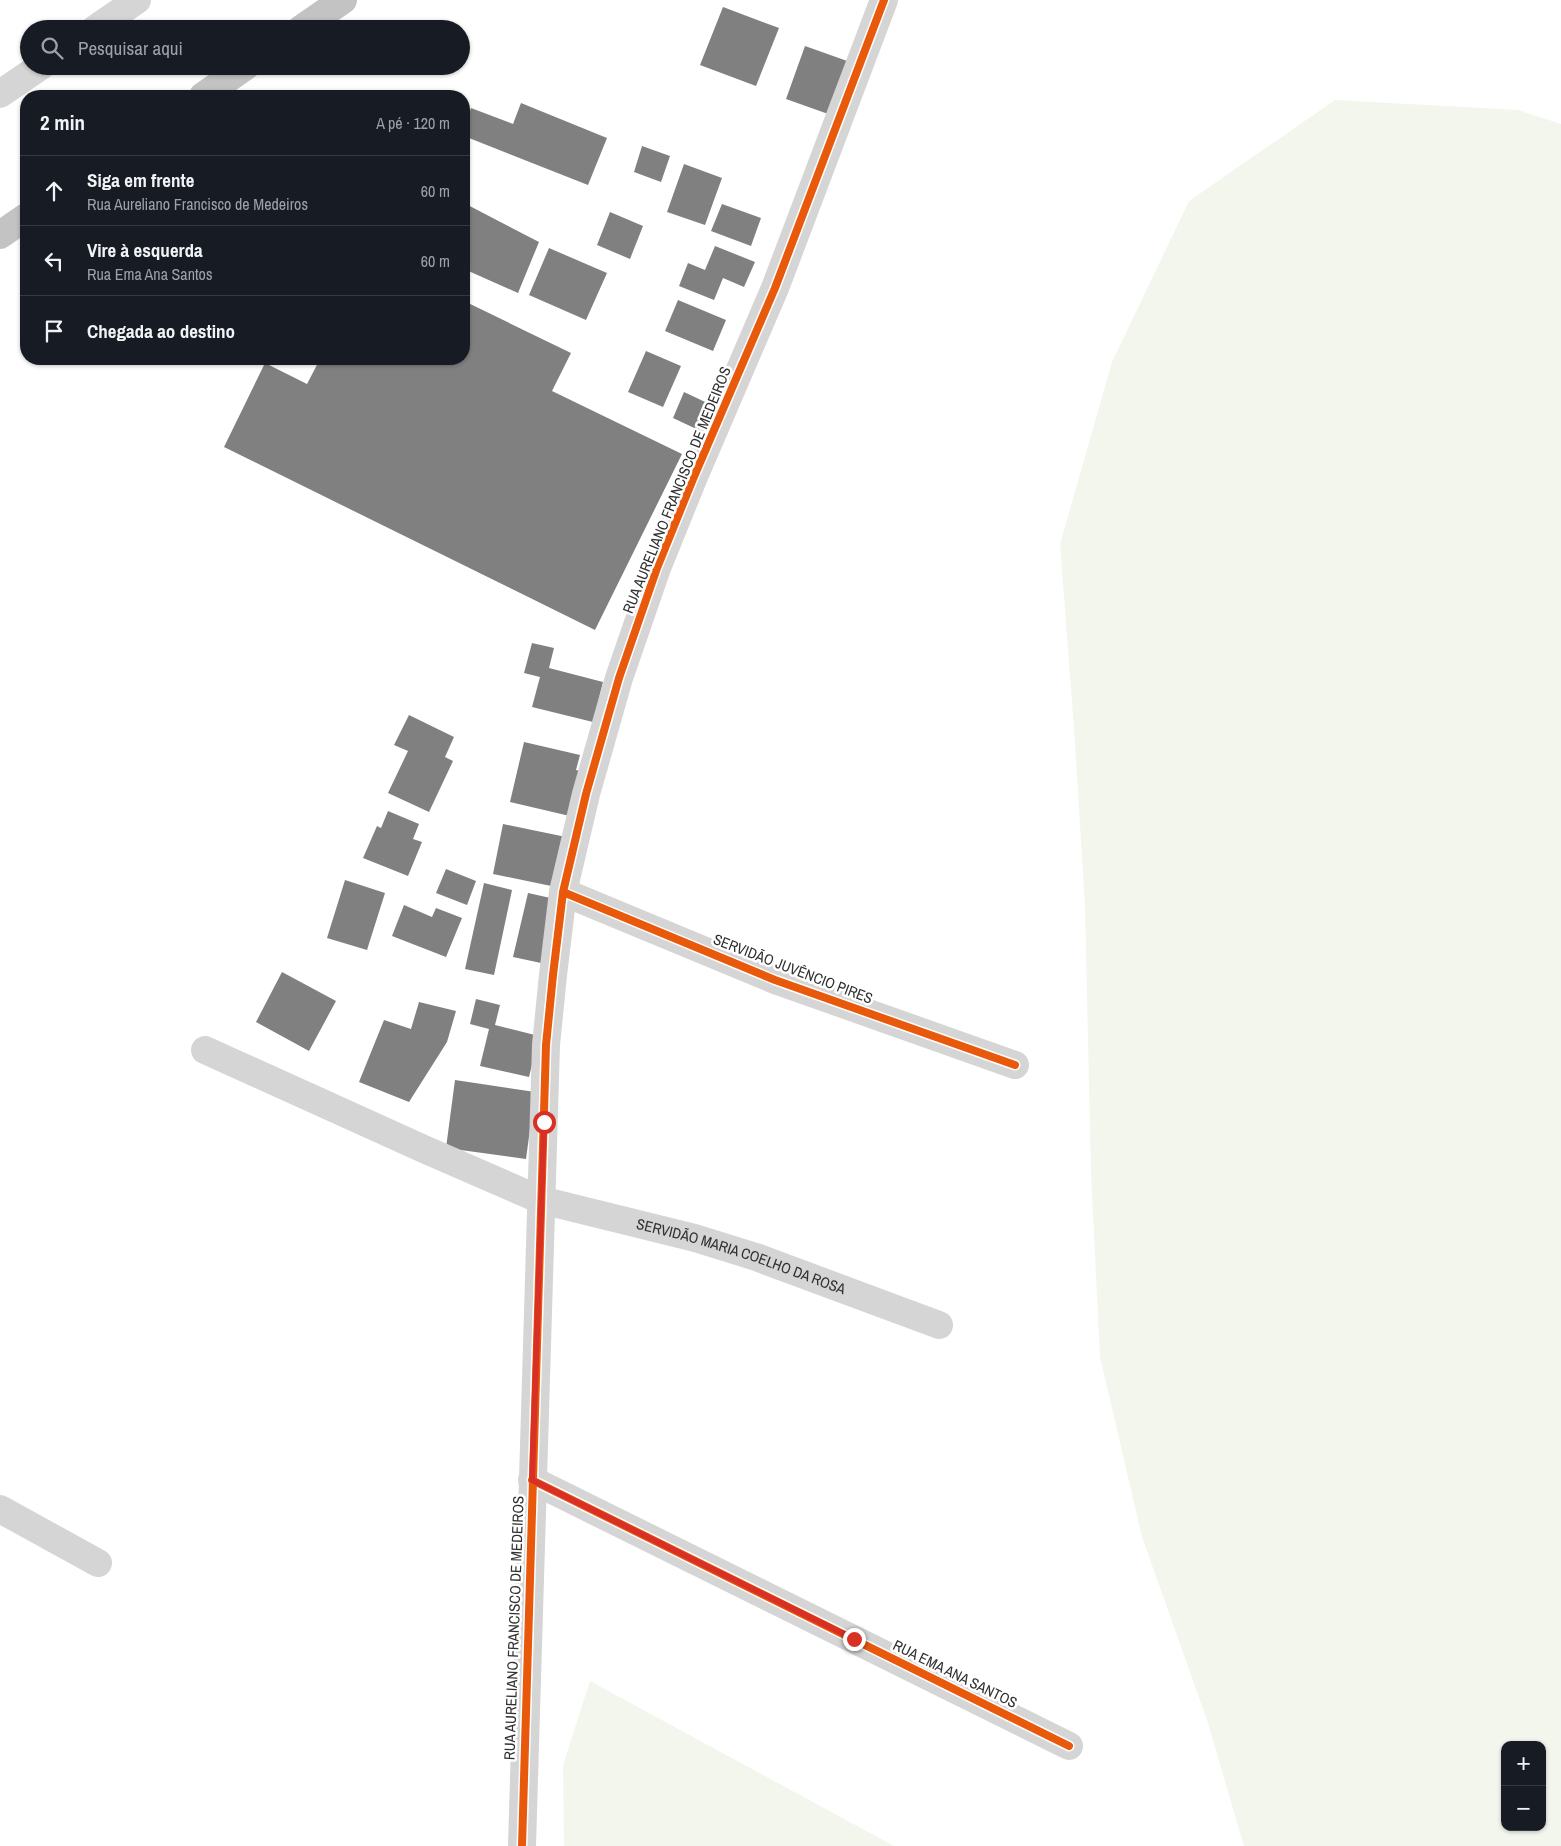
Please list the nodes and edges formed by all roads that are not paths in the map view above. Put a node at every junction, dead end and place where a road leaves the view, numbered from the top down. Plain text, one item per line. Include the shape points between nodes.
1 (137, 0) edge
2 (343, 0) edge
3 (884, 0) edge
4 (108, 20) edge
5 (314, 20) edge
6 (28, 75) edge
7 (233, 75) edge
8 (212, 90) edge
9 (0, 94) edge
10 (20, 221) edge
11 (0, 235) edge
12 (564, 892) junction
13 (205, 1050) dead end
14 (1015, 1065) dead end
15 (541, 1200) junction
16 (939, 1325) dead end
17 (532, 1480) junction
18 (0, 1509) edge
19 (98, 1563) dead end
20 (1069, 1746) dead end
21 (522, 1846) edge

1 - 4 street
2 - 5 highway
3 - 12 street, RUA AURELIANO FRANCISCO DE MEDEIROS via 775,288 657,568 619,678 586,794
6 - 9 street
7 - 8 highway
10 - 11 highway
12 - 14 street, SERVIDÃO JUVÊNCIO PIRES via 776,980
12 - 15 street, RUA AURELIANO FRANCISCO DE MEDEIROS via 546,1045
13 - 15 street, SERVIDÃO MARIA COELHO DA ROSA
15 - 16 street, SERVIDÃO MARIA COELHO DA ROSA via 756,1257
15 - 17 street, RUA AURELIANO FRANCISCO DE MEDEIROS
17 - 20 street, RUA EMA ANA SANTOS
17 - 21 street, RUA AURELIANO FRANCISCO DE MEDEIROS
18 - 19 street

